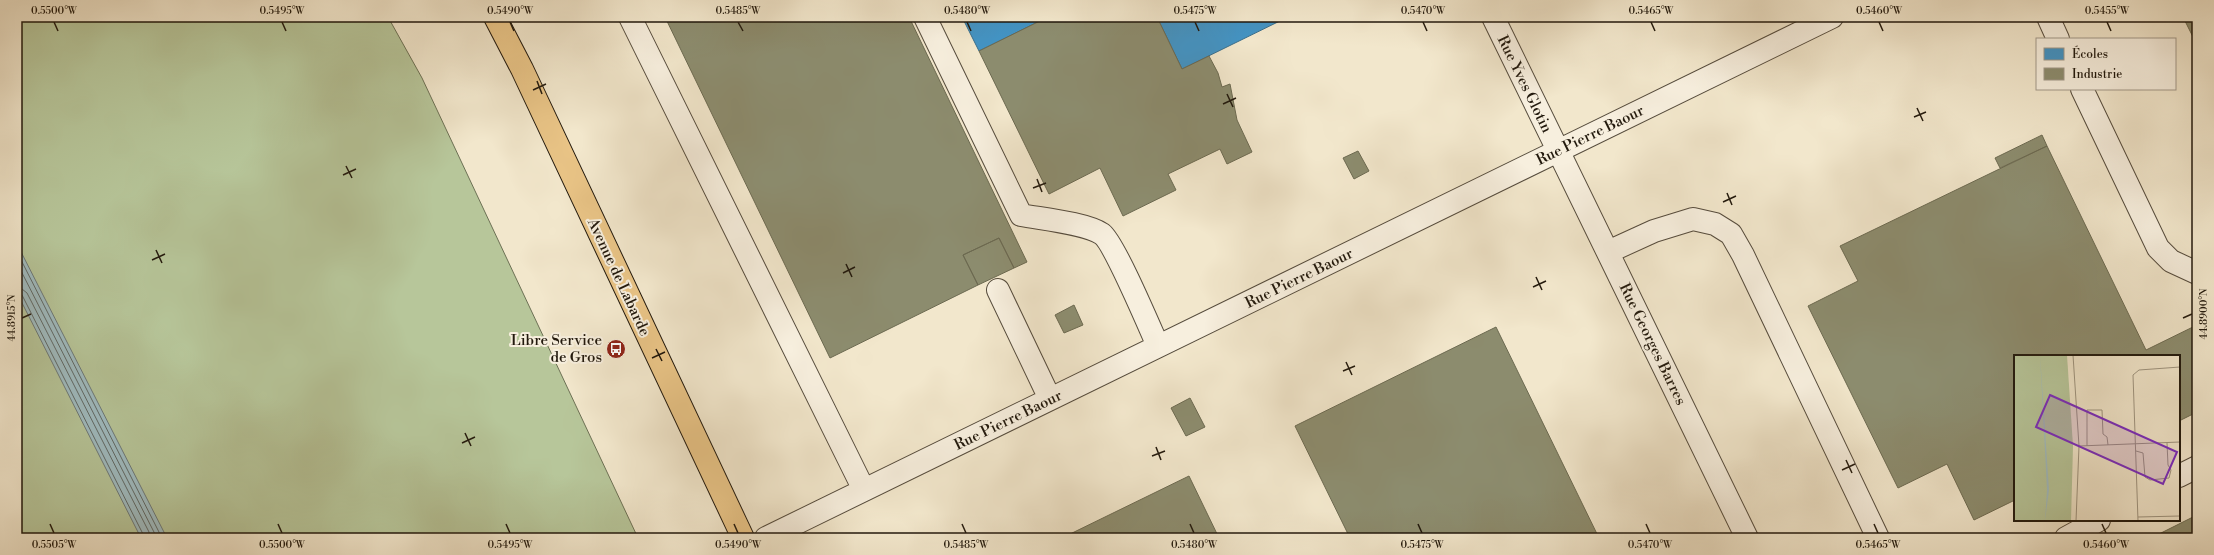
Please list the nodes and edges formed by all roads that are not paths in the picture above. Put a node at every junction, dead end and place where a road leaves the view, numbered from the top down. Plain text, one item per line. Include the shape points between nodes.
1 (495, 17) edge
2 (630, 17) edge
3 (925, 17) edge
4 (1493, 17) edge
5 (1832, 17) edge
6 (2048, 17) edge
7 (2058, 38) edge
8 (2082, 90) edge
9 (1558, 151) junction
10 (1608, 252) junction
11 (2197, 273) edge
12 (998, 290) dead end
13 (1158, 346) junction
14 (1050, 399) junction
15 (2197, 467) edge
16 (2180, 476) edge
17 (864, 490) junction
18 (2097, 521) edge
19 (744, 538) edge
20 (766, 538) edge
21 (1747, 538) edge
22 (1878, 538) edge
23 (2066, 538) edge

1 - 19 main road, Avenue de Labarde
2 - 17 street
3 - 13 street via 1021,216 1069,223 1102,235 1120,264
4 - 9 street, Rue Yves Glotin
5 - 9 street, Rue Pierre Baour
6 - 7 street
8 - 11 street via 2158,248 2171,261
9 - 10 street, Rue Georges Barres
9 - 13 street, Rue Pierre Baour
10 - 21 street, Rue Georges Barres
10 - 22 street via 1654,231 1693,219 1715,224 1731,234
12 - 14 street
13 - 14 street, Rue Pierre Baour
14 - 17 street, Rue Pierre Baour
15 - 16 street
17 - 20 street, Rue Pierre Baour
18 - 23 street

